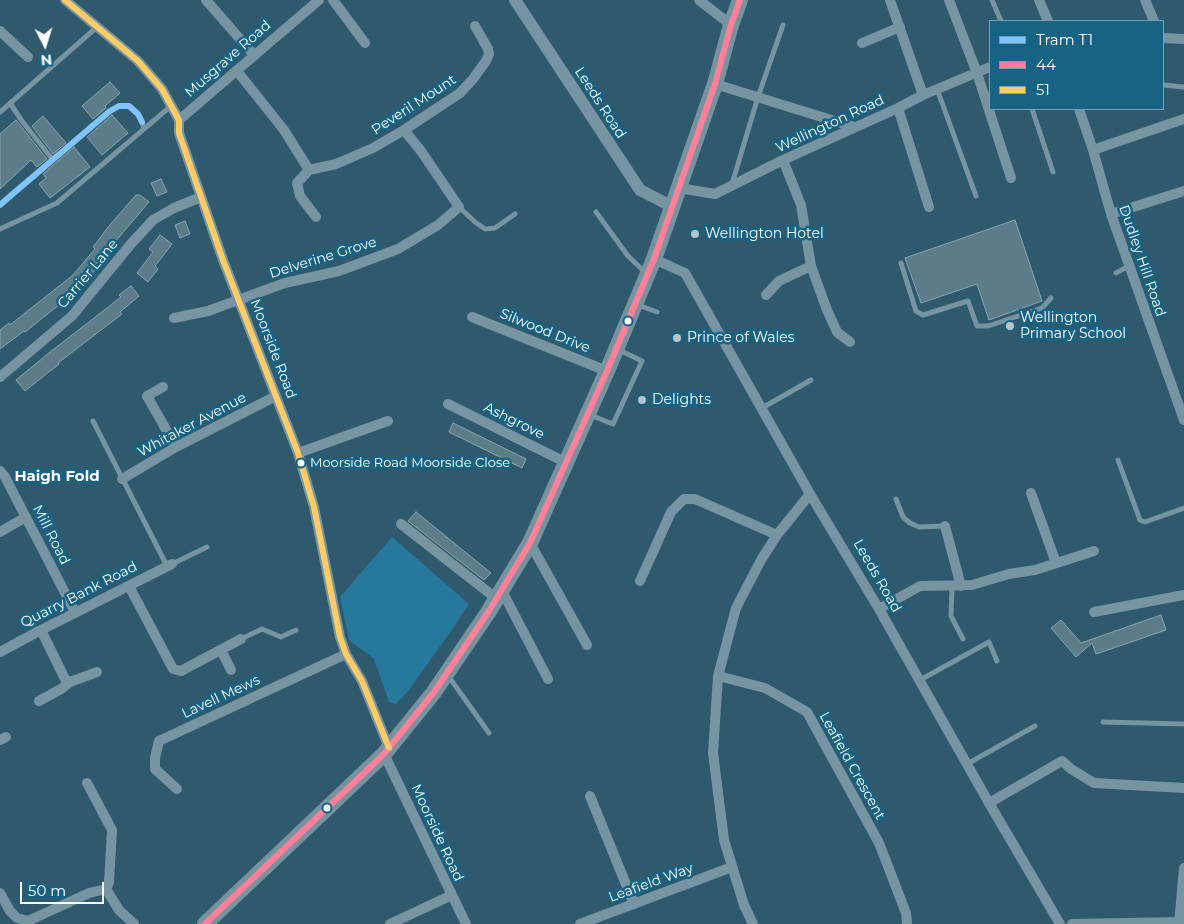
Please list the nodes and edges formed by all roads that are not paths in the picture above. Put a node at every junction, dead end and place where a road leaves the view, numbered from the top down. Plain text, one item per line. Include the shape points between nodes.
1 (65, 0) edge
2 (206, 0) edge
3 (319, 0) edge
4 (333, 0) edge
5 (515, 0) edge
6 (699, 0) edge
7 (740, 0) edge
8 (890, 0) edge
9 (949, 0) edge
10 (992, 0) edge
11 (1039, 0) edge
12 (1145, 0) edge
13 (1000, 20) edge
14 (1048, 20) edge
15 (1154, 20) edge
16 (731, 25) junction
17 (783, 25) dead end
18 (475, 26) dead end
19 (98, 27) junction
20 (900, 27) junction
21 (0, 31) edge
22 (1164, 38) edge
23 (1184, 39) edge
24 (365, 43) dead end
25 (862, 43) dead end
26 (254, 55) junction
27 (28, 57) dead end
28 (989, 67) edge
29 (237, 71) junction
30 (976, 73) junction
31 (715, 84) junction
32 (1164, 85) edge
33 (1184, 87) edge
34 (937, 90) junction
35 (924, 95) junction
36 (758, 97) junction
37 (10, 104) junction
38 (171, 106) junction
39 (898, 108) junction
40 (1032, 110) edge
41 (1079, 110) edge
42 (0, 112) edge
43 (1184, 119) edge
44 (179, 120) junction
45 (854, 127) junction
46 (144, 129) junction
47 (404, 130) junction
48 (1093, 150) junction
49 (54, 160) junction
50 (783, 160) junction
51 (309, 170) junction
52 (1053, 172) dead end
53 (1010, 178) dead end
54 (732, 186) junction
55 (679, 188) junction
56 (1184, 191) edge
57 (201, 196) junction
58 (976, 196) dead end
59 (0, 206) edge
60 (459, 207) junction
61 (929, 207) dead end
62 (673, 208) junction
63 (596, 212) dead end
64 (514, 214) dead end
65 (1111, 214) junction
66 (316, 217) dead end
67 (0, 229) edge
68 (654, 259) junction
69 (901, 263) dead end
70 (811, 266) junction
71 (1129, 266) junction
72 (1116, 273) dead end
73 (648, 275) junction
74 (766, 295) dead end
75 (1051, 298) dead end
76 (239, 300) junction
77 (636, 304) junction
78 (657, 312) dead end
79 (472, 317) dead end
80 (174, 318) dead end
81 (850, 342) dead end
82 (617, 349) junction
83 (607, 371) junction
84 (0, 377) edge
85 (810, 380) dead end
86 (163, 386) dead end
87 (276, 396) junction
88 (448, 404) dead end
89 (762, 408) junction
90 (588, 415) junction
91 (1184, 420) edge
92 (93, 421) dead end
93 (388, 421) dead end
94 (176, 447) junction
95 (298, 453) junction
96 (1118, 460) dead end
97 (567, 463) junction
98 (0, 470) edge
99 (122, 479) junction
100 (1031, 493) dead end
101 (810, 494) junction
102 (896, 499) dead end
103 (1184, 508) edge
104 (26, 518) junction
105 (401, 524) dead end
106 (946, 526) joint
107 (0, 532) edge
108 (777, 535) junction
109 (530, 543) junction
110 (207, 546) dead end
111 (1094, 551) dead end
112 (1056, 563) junction
113 (169, 565) junction
114 (640, 581) dead end
115 (129, 586) junction
116 (957, 586) junction
117 (499, 595) junction
118 (1184, 595) edge
119 (879, 609) junction
120 (75, 612) junction
121 (1094, 612) dead end
122 (41, 630) junction
123 (296, 630) dead end
124 (241, 639) joint
125 (963, 639) dead end
126 (587, 645) dead end
127 (221, 650) junction
128 (0, 652) edge
129 (346, 654) junction
130 (997, 661) dead end
131 (232, 670) dead end
132 (96, 672) dead end
133 (446, 674) junction
134 (718, 676) junction
135 (548, 679) dead end
136 (919, 680) junction
137 (70, 682) junction
138 (39, 700) dead end
139 (1103, 722) dead end
140 (1184, 724) edge
141 (1035, 726) dead end
142 (489, 733) dead end
143 (387, 751) junction
144 (967, 764) junction
145 (87, 784) dead end
146 (1184, 788) edge
147 (177, 789) dead end
148 (590, 796) dead end
149 (989, 802) junction
150 (732, 867) junction
151 (1184, 868) edge
152 (106, 889) junction
153 (0, 893) edge
154 (452, 895) junction
155 (634, 904) junction
156 (1182, 908) edge
157 (587, 923) edge
158 (1180, 923) edge
159 (134, 924) edge
160 (205, 924) edge
161 (390, 924) edge
162 (466, 924) edge
163 (753, 924) edge
164 (907, 924) edge
165 (1060, 924) edge
166 (1072, 924) edge

1 - 19 street, Moorside Road
2 - 26 street
3 - 26 street, Musgrave Road
4 - 24 street
5 - 62 street, Leeds Road via 640,190
6 - 16 street
7 - 16 highway
8 - 20 street
9 - 30 street
10 - 13 lane
11 - 14 street
12 - 15 street
16 - 31 highway
17 - 36 lane
18 - 47 street, Peveril Mount via 488,49 486,61 460,93
19 - 37 lane
19 - 38 street, Moorside Road via 138,60 162,89
20 - 25 street
20 - 35 street
21 - 27 street
22 - 23 street
26 - 29 street, Musgrave Road
28 - 30 street, Wellington Road
29 - 44 street, Musgrave Road
29 - 51 street via 284,130
30 - 34 street, Wellington Road
30 - 53 street
31 - 36 street
31 - 55 highway
32 - 33 lane
34 - 35 street, Wellington Road
34 - 58 lane
35 - 39 street, Wellington Road
36 - 45 street
36 - 54 lane
37 - 42 lane
37 - 49 lane
38 - 44 street, Moorside Road
38 - 46 lane
39 - 45 street, Wellington Road
39 - 61 street
40 - 52 lane
41 - 48 street, Dudley Hill Road
43 - 48 street
44 - 57 street, Moorside Road via 179,133
45 - 50 street, Wellington Road
46 - 49 lane via 138,114 129,106 119,106
46 - 67 lane via 57,203
47 - 51 street, Peveril Mount via 336,164
47 - 60 street
48 - 65 street, Dudley Hill Road
49 - 59 lane
50 - 54 street, Wellington Road
50 - 70 street via 801,205
51 - 66 street via 297,183 300,196
54 - 55 street, Wellington Road via 715,194
55 - 62 highway
56 - 65 street
57 - 76 street, Moorside Road
57 - 84 street, Carrier Lane via 153,220 72,316
60 - 64 lane via 485,229 495,228
60 - 76 street, Delverine Grove via 438,225 398,249 339,271 285,283
62 - 68 highway
63 - 73 lane via 628,256
65 - 71 street, Dudley Hill Road
68 - 73 highway
68 - 89 street, Leeds Road via 685,273
69 - 75 lane via 916,312 923,315 968,300 977,326 988,326 1042,308
70 - 74 street via 779,281
70 - 81 street via 837,332
71 - 72 lane
71 - 91 street, Dudley Hill Road
73 - 77 highway
76 - 80 street
76 - 87 street, Moorside Road
77 - 78 lane
77 - 82 highway
79 - 83 street, Silwood Drive
82 - 83 highway
82 - 90 lane via 642,361 614,424
83 - 90 highway
85 - 89 lane
86 - 94 street via 147,396
87 - 94 street, Whitaker Avenue
87 - 95 street, Moorside Road
88 - 97 street, Ashgrove
89 - 101 street, Leeds Road
90 - 97 highway
92 - 99 lane
93 - 95 street
94 - 99 street, Whitaker Avenue
95 - 129 street, Moorside Road via 314,507
96 - 103 lane via 1140,520 1145,522
97 - 109 highway
98 - 104 street, Mill Road
99 - 113 lane
100 - 112 street
101 - 108 street
101 - 119 street, Leeds Road
102 - 106 lane via 903,517 910,523 919,527
104 - 107 street
104 - 120 street, Mill Road
105 - 117 street
106 - 116 street
108 - 114 street via 695,499 684,499 671,512
108 - 134 street via 736,608
109 - 117 highway
109 - 126 street
110 - 113 lane
111 - 112 street
112 - 116 street
113 - 115 street, Quarry Bank Road
115 - 120 street, Quarry Bank Road
115 - 127 street via 173,669 181,671
116 - 119 street via 920,586
116 - 125 lane via 950,616
117 - 133 highway
117 - 135 street
118 - 121 street
119 - 136 street, Leeds Road
120 - 122 street, Quarry Bank Road
122 - 128 street, Quarry Bank Road
122 - 137 street via 65,679
123 - 124 lane via 281,637 262,629
124 - 127 street
127 - 131 street
129 - 143 street, Moorside Road via 362,682
129 - 147 street, Lavell Mews via 160,741 155,770
130 - 136 lane via 989,642
132 - 137 street
133 - 142 lane
133 - 143 highway
134 - 150 street via 713,753 724,840
134 - 164 street, Leafield Crescent via 766,688 807,712 879,843 906,913
136 - 144 street, Leeds Road
137 - 138 street
139 - 140 lane
141 - 144 lane
143 - 154 street, Moorside Road
143 - 160 highway
144 - 149 street, Leeds Road
145 - 152 street via 112,830
146 - 149 street via 1094,783 1062,761
148 - 155 street
149 - 165 street, Leeds Road
150 - 155 street, Leafield Way
150 - 163 street
151 - 156 street
152 - 153 street via 89,893 28,921 17,918
152 - 159 street via 119,910
154 - 161 street
154 - 162 street, Moorside Road
155 - 157 street, Leafield Way
156 - 158 street
158 - 166 street

